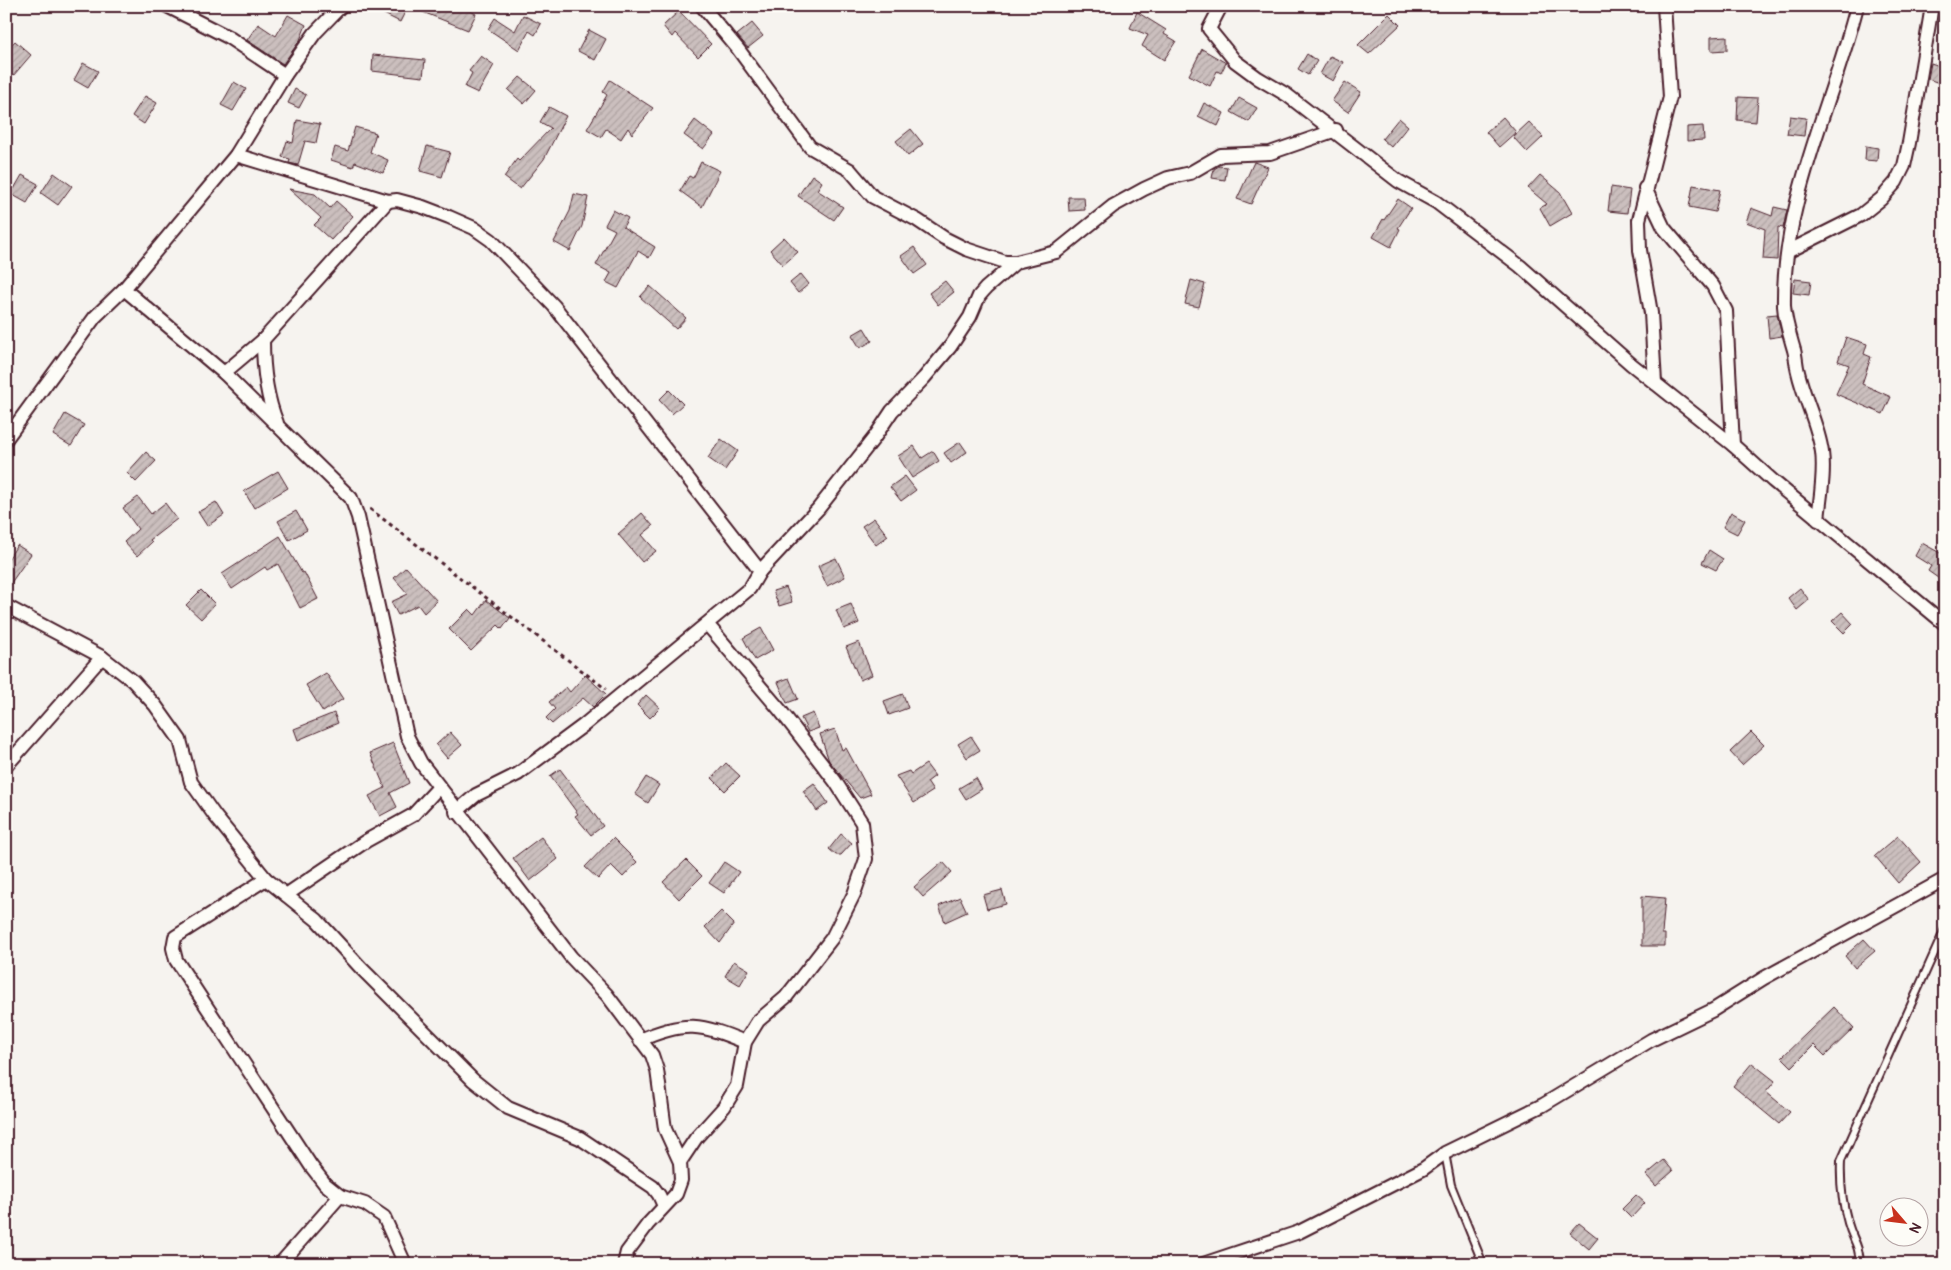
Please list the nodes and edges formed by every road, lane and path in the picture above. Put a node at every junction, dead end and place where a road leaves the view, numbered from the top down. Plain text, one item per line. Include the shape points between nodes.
1 (167, 6) edge
2 (341, 6) edge
3 (702, 6) edge
4 (1221, 6) edge
5 (1664, 6) edge
6 (1857, 6) edge
7 (1932, 6) edge
8 (285, 75) junction
9 (1336, 130) junction
10 (236, 155) junction
11 (1645, 188) junction
12 (388, 201) junction
13 (1788, 251) junction
14 (1016, 262) junction
15 (124, 289) junction
16 (263, 340) junction
17 (224, 373) junction
18 (1655, 383) junction
19 (278, 427) junction
20 (6, 439) edge
21 (1734, 445) junction
22 (351, 498) junction
23 (1818, 520) junction
24 (760, 571) junction
25 (6, 606) edge
26 (707, 624) junction
27 (1945, 624) edge
28 (102, 657) junction
29 (616, 697) junction
30 (6, 766) edge
31 (439, 787) junction
32 (456, 812) junction
33 (266, 879) junction
34 (1945, 879) edge
35 (286, 894) junction
36 (1945, 929) edge
37 (640, 1040) junction
38 (745, 1042) junction
39 (1445, 1153) junction
40 (680, 1162) junction
41 (340, 1196) junction
42 (664, 1206) junction
43 (1206, 1263) edge
44 (280, 1264) edge
45 (405, 1264) edge
46 (624, 1264) edge
47 (1483, 1264) edge
48 (1860, 1264) edge

1 - 8 street via 228,37
2 - 8 street via 315,33
3 - 14 street via 810,147 850,170 873,197 944,238 1005,262
4 - 9 street via 1209,29 1235,61
5 - 11 street via 1670,97
6 - 13 street via 1818,128 1789,232
7 - 13 street via 1909,143 1904,166 1896,182 1861,215
8 - 10 street
9 - 14 street via 1270,154 1221,155 1113,206 1056,252
9 - 18 street via 1398,181 1436,202 1479,234
10 - 12 street
10 - 15 street
11 - 18 street via 1639,220 1640,250 1651,313
11 - 21 street via 1664,228 1713,286 1726,311
12 - 16 street
12 - 24 street via 397,200 449,217 491,240 554,306
13 - 23 street via 1784,309 1798,373 1818,430 1822,454
14 - 24 street via 979,296 970,317 950,347 892,411 818,508
15 - 17 street
15 - 20 street via 95,318
16 - 17 street
16 - 19 street via 263,365
17 - 19 street
18 - 21 street
19 - 22 street
21 - 23 street
22 - 29 path
22 - 31 street via 407,736
23 - 27 street
24 - 26 street via 750,588
25 - 28 street
26 - 29 street
26 - 38 street via 835,781 862,823 866,859 854,894 832,938 786,997 758,1021
28 - 30 street
28 - 33 street via 133,681 155,705 180,740 191,782 214,816
29 - 32 street via 551,751 518,774 476,795
31 - 32 street
31 - 35 street via 413,815 366,841
32 - 37 street via 571,957 607,995
33 - 35 street
33 - 41 street via 184,930 175,937 173,948 176,960 311,1166
34 - 39 street via 1764,978 1713,1010 1651,1040 1543,1106
35 - 42 street via 317,920 473,1080 508,1108 580,1138 652,1187
36 - 48 lane via 1841,1161 1842,1201 1848,1226 1859,1248
37 - 38 street via 662,1030 692,1025 716,1030
37 - 40 street via 652,1055 657,1070 665,1129
38 - 40 street via 737,1086
39 - 43 street via 1424,1169 1299,1232
39 - 47 lane via 1451,1184
40 - 42 street via 681,1180 676,1194
41 - 44 street
41 - 45 street via 366,1204 384,1217
42 - 46 street via 627,1252

